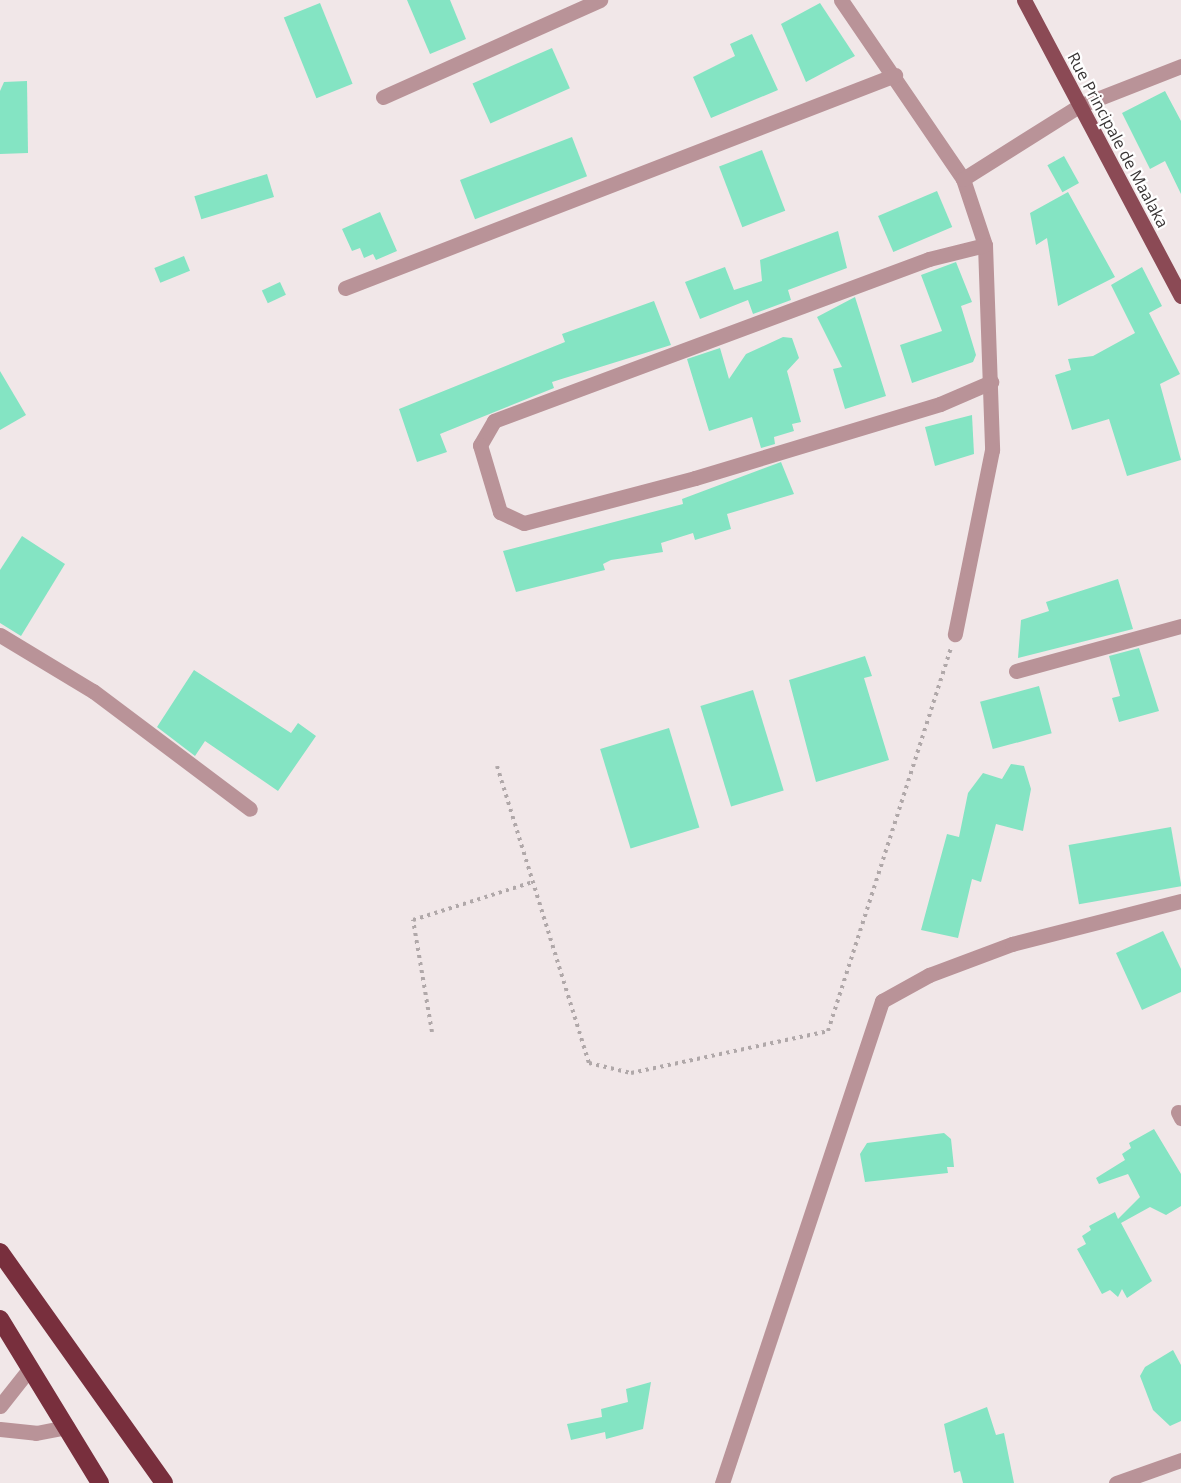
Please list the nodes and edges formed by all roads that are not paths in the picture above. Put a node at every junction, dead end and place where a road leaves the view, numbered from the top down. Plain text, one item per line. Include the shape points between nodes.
1 (600, 0) edge
2 (841, 0) edge
3 (1024, 0) edge
4 (1181, 66) edge
5 (895, 75) junction
6 (383, 97) dead end
7 (1079, 106) junction
8 (963, 179) junction
9 (985, 245) junction
10 (345, 288) dead end
11 (1181, 296) edge
12 (991, 382) junction
13 (1181, 626) edge
14 (956, 634) road end
15 (0, 635) edge
16 (1016, 671) dead end
17 (250, 810) dead end
18 (1181, 901) edge
19 (0, 1252) edge
20 (0, 1320) edge
21 (30, 1368) junction
22 (0, 1406) edge
23 (67, 1427) junction
24 (0, 1429) edge
25 (1181, 1460) edge
26 (100, 1483) edge
27 (164, 1483) edge
28 (723, 1483) edge
29 (1116, 1483) edge

1 - 6 street
2 - 5 street
3 - 7 main road, Rue Principale de Maalaka
4 - 7 street
5 - 8 street
5 - 10 street
7 - 8 street
7 - 11 main road, Rue Principale de Maalaka
8 - 9 street
9 - 12 street
9 - 12 street via 929,259 494,421 480,445 500,512 524,523 695,478 940,404
12 - 14 street via 992,450
13 - 16 street
15 - 17 street via 93,691
18 - 28 street via 1012,944 929,975 882,1001
19 - 27 highway
20 - 21 highway
21 - 22 street
21 - 23 highway
23 - 24 street via 36,1433
23 - 26 highway
25 - 29 street

